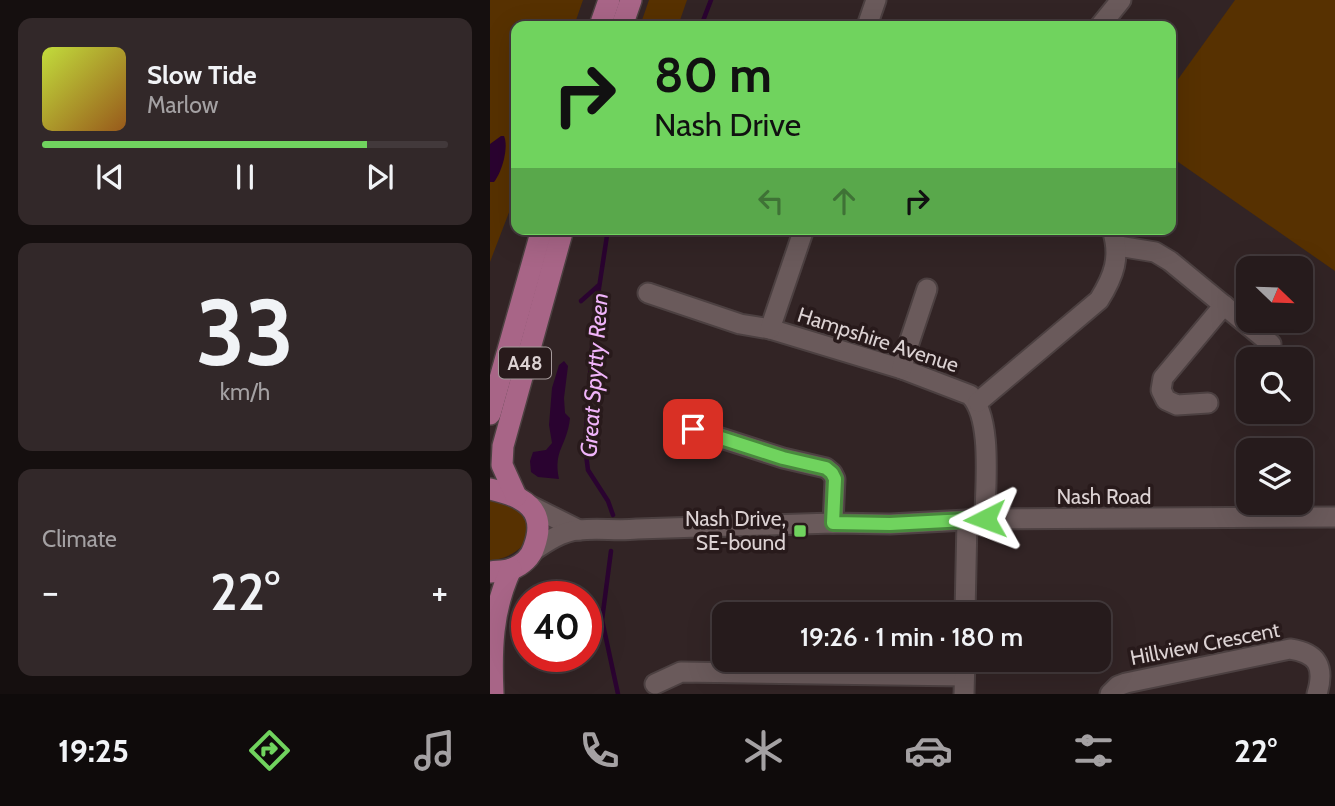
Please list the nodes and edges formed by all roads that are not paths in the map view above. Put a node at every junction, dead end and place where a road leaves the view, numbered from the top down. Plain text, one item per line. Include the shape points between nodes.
1 (609, 0) edge
2 (631, 0) edge
3 (876, 0) edge
4 (1121, 0) edge
5 (602, 21) edge
6 (624, 21) edge
7 (869, 21) edge
8 (1104, 21) edge
9 (540, 235) edge
10 (561, 235) edge
11 (801, 235) edge
12 (1115, 237) edge
13 (927, 289) dead end
14 (648, 293) dead end
15 (1224, 304) junction
16 (770, 329) junction
17 (1271, 344) dead end
18 (902, 369) junction
19 (978, 402) junction
20 (1208, 403) dead end
21 (490, 414) edge
22 (693, 429) dead end
23 (490, 489) edge
24 (521, 500) junction
25 (1335, 517) edge
26 (976, 520) junction
27 (833, 523) junction
28 (579, 530) junction
29 (533, 551) junction
30 (500, 571) edge
31 (966, 602) edge
32 (965, 677) edge
33 (655, 684) dead end
34 (493, 694) edge
35 (1110, 694) edge
36 (1317, 694) edge

1 - 5 main road
2 - 6 main road
3 - 7 street
4 - 8 street
9 - 21 main road, A48
10 - 24 main road, A48 via 503,446 502,465
11 - 16 street
12 - 15 street via 1155,252
12 - 19 street via 1109,284 1099,300
13 - 18 street
14 - 16 street, Hampshire Avenue via 740,324
15 - 17 street
15 - 20 street via 1163,379 1161,390 1166,400 1177,405
16 - 18 street, Hampshire Avenue
18 - 19 street, Hampshire Avenue via 956,388
19 - 26 street via 985,425
22 - 27 street via 826,468 835,479
23 - 24 main road
24 - 28 street, Nash Road
24 - 29 main road, A48 via 538,520 540,531
25 - 26 street, Nash Road
26 - 27 street, Nash Road
26 - 31 street
27 - 28 street, Nash Road
28 - 29 street, Nash Road
29 - 30 main road via 523,563
30 - 34 main road
32 - 33 street via 681,672
35 - 36 street, Hillview Crescent via 1126,683 1290,649 1312,656 1318,665

